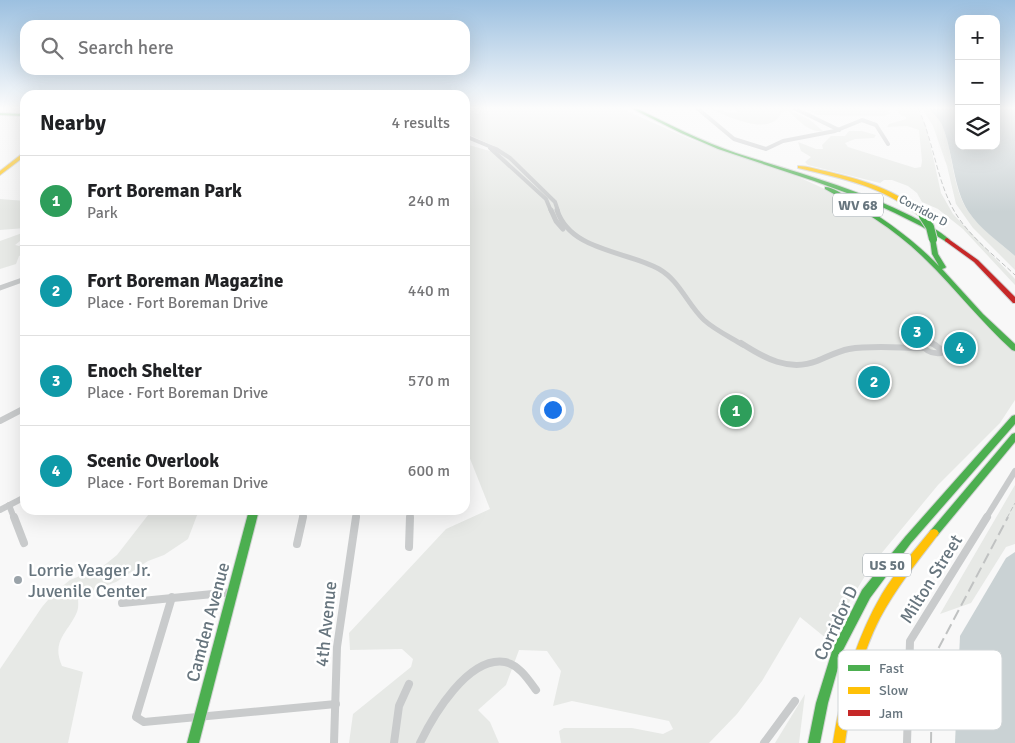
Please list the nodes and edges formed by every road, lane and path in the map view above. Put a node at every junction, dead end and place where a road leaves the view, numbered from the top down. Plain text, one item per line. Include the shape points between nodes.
1 (482, 143) edge
2 (704, 143) edge
3 (741, 143) edge
4 (780, 143) edge
5 (490, 146) junction
6 (20, 158) edge
7 (769, 158) junction
8 (0, 174) edge
9 (539, 185) junction
10 (533, 187) junction
11 (601, 250) junction
12 (20, 281) edge
13 (0, 288) edge
14 (1015, 291) edge
15 (1015, 301) edge
16 (1015, 342) edge
17 (923, 348) dead end
18 (1015, 348) edge
19 (20, 411) edge
20 (1015, 418) edge
21 (0, 421) edge
22 (1015, 436) edge
23 (1015, 471) edge
24 (20, 500) edge
25 (9, 505) junction
26 (0, 510) edge
27 (253, 515) edge
28 (303, 515) edge
29 (356, 515) edge
30 (410, 515) edge
31 (24, 543) dead end
32 (297, 544) dead end
33 (408, 547) dead end
34 (233, 592) junction
35 (172, 597) junction
36 (122, 603) dead end
37 (861, 650) edge
38 (910, 650) edge
39 (409, 684) dead end
40 (536, 690) dead end
41 (795, 701) dead end
42 (336, 704) junction
43 (200, 717) junction
44 (841, 730) edge
45 (907, 730) edge
46 (193, 743) edge
47 (334, 743) edge
48 (394, 743) edge
49 (420, 743) edge
50 (764, 743) edge
51 (814, 743) edge
52 (839, 743) edge
53 (907, 743) edge

1 - 5 street
2 - 7 main road, Corridor D
3 - 7 street
4 - 7 street
5 - 9 street via 504,153
5 - 10 street
6 - 8 main road
7 - 14 main road, Corridor D via 864,193 923,221 981,258
7 - 15 main road, Corridor D via 861,195 927,227 984,267
7 - 16 main road, WV 68, bridge via 872,185 903,199 923,216 930,227 935,254 943,266
7 - 18 main road, WV 68 via 835,192 896,230 925,255
9 - 10 street
9 - 11 street via 555,202 560,219 569,230
10 - 11 street via 548,201 556,221 565,231 584,244
11 - 17 street via 659,269 682,289 705,321 742,346 774,362 807,364 850,349
12 - 13 street
19 - 21 street
20 - 51 main road, Corridor D / US 50 via 908,540 866,594 838,648
22 - 37 main road, Corridor D / US 50 via 898,579 882,604
23 - 38 street, Milton Street via 910,641
24 - 25 street
25 - 26 street
25 - 31 street
27 - 34 main road, Camden Avenue
28 - 32 street
29 - 42 street, 4th Avenue via 337,647
30 - 33 street
34 - 35 street
34 - 43 main road, Camden Avenue
35 - 36 street
35 - 43 street via 136,717 144,722
39 - 48 street via 399,706
40 - 49 street via 514,666 500,662 484,664 435,712
41 - 50 street
42 - 43 street
42 - 47 street, 4th Avenue
43 - 46 main road, Camden Avenue
44 - 52 main road, Corridor D / US 50
45 - 53 street, Milton Street

